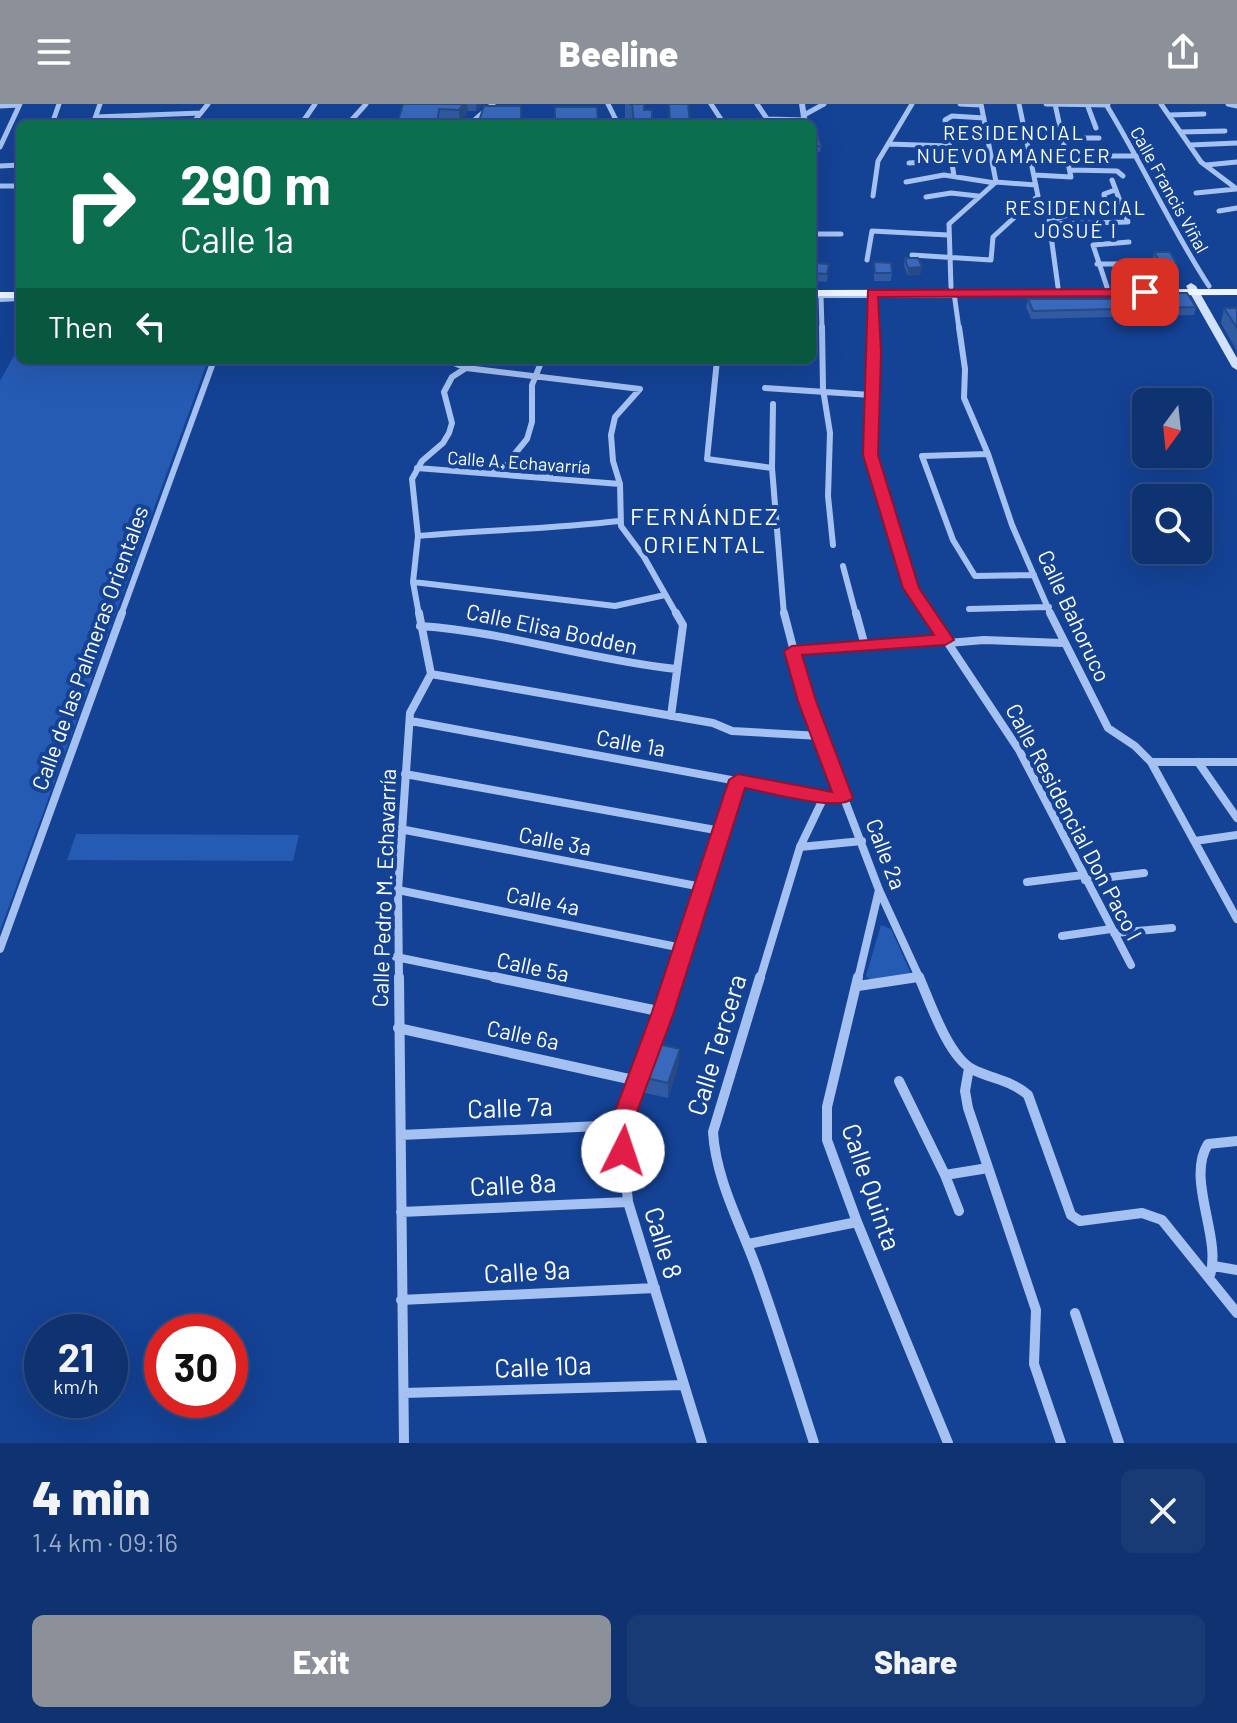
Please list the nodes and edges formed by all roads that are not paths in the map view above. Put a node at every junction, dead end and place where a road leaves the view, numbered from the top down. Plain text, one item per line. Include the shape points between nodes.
1 (100, 104) edge
2 (208, 104) edge
3 (366, 104) edge
4 (493, 104) edge
5 (802, 104) edge
6 (824, 104) edge
7 (912, 104) edge
8 (960, 104) edge
9 (981, 104) edge
10 (1019, 104) edge
11 (1046, 104) edge
12 (1055, 104) edge
13 (1087, 104) edge
14 (1161, 104) edge
15 (1228, 104) edge
16 (20, 105) edge
17 (1108, 105) edge
18 (1236, 105) edge
19 (0, 106) edge
20 (201, 113) junction
21 (1204, 114) dead end
22 (1169, 115) junction
23 (96, 117) junction
24 (984, 118) junction
25 (12, 120) junction
26 (95, 120) edge
27 (195, 120) edge
28 (352, 120) edge
29 (475, 120) edge
30 (804, 120) edge
31 (0, 121) edge
32 (1096, 128) dead end
33 (1225, 131) dead end
34 (1181, 132) junction
35 (3, 135) edge
36 (1063, 138) junction
37 (1088, 138) junction
38 (1099, 138) dead end
39 (1237, 143) edge
40 (888, 144) junction
41 (1190, 145) junction
42 (950, 146) junction
43 (0, 147) edge
44 (1095, 148) dead end
45 (1068, 156) junction
46 (1137, 156) junction
47 (952, 160) junction
48 (1237, 162) edge
49 (909, 163) dead end
50 (1205, 165) junction
51 (1071, 170) junction
52 (1035, 175) junction
53 (954, 176) junction
54 (1123, 176) dead end
55 (1112, 180) dead end
56 (906, 182) dead end
57 (995, 182) junction
58 (1036, 185) junction
59 (1237, 187) edge
60 (1115, 190) junction
61 (1196, 193) dead end
62 (873, 196) dead end
63 (978, 196) junction
64 (926, 197) dead end
65 (1122, 204) junction
66 (1105, 205) junction
67 (1237, 208) edge
68 (1081, 210) junction
69 (1219, 211) dead end
70 (1088, 222) junction
71 (1049, 224) junction
72 (816, 234) edge
73 (841, 234) dead end
74 (948, 235) junction
75 (1129, 242) dead end
76 (912, 255) edge
77 (948, 258) junction
78 (867, 260) dead end
79 (1097, 264) junction
80 (1136, 264) dead end
81 (1209, 286) junction
82 (1058, 287) junction
83 (1107, 287) junction
84 (1194, 290) junction
85 (1237, 291) edge
86 (953, 292) junction
87 (816, 293) edge
88 (816, 293) edge
89 (872, 295) junction
90 (816, 311) edge
91 (213, 364) edge
92 (456, 364) edge
93 (540, 364) edge
94 (717, 364) edge
95 (1237, 367) edge
96 (466, 368) junction
97 (535, 375) junction
98 (765, 388) dead end
99 (825, 392) junction
100 (871, 395) junction
101 (773, 404) dead end
102 (988, 454) junction
103 (513, 462) junction
104 (417, 468) junction
105 (772, 468) junction
106 (482, 475) junction
107 (560, 478) junction
108 (620, 484) junction
109 (619, 521) junction
110 (418, 536) junction
111 (833, 545) dead end
112 (843, 566) dead end
113 (1034, 575) junction
114 (413, 582) junction
115 (665, 595) junction
116 (1049, 607) junction
117 (969, 609) dead end
118 (420, 626) junction
119 (947, 642) junction
120 (1063, 643) junction
121 (865, 646) junction
122 (792, 651) junction
123 (676, 669) junction
124 (431, 674) junction
125 (671, 716) junction
126 (411, 721) junction
127 (820, 736) junction
128 (1151, 762) junction
129 (1198, 762) junction
130 (1237, 762) edge
131 (405, 774) junction
132 (738, 780) junction
133 (824, 797) junction
134 (844, 798) junction
135 (1237, 818) edge
136 (400, 829) junction
137 (721, 831) junction
138 (1237, 835) edge
139 (862, 841) junction
140 (1195, 841) junction
141 (800, 847) junction
142 (1144, 873) dead end
143 (1084, 877) junction
144 (1027, 882) dead end
145 (702, 887) junction
146 (398, 890) junction
147 (879, 890) junction
148 (1237, 919) edge
149 (1172, 928) dead end
150 (1113, 931) junction
151 (1062, 936) dead end
152 (682, 948) junction
153 (0, 949) edge
154 (396, 957) junction
155 (1131, 965) dead end
156 (920, 977) junction
157 (858, 986) junction
158 (663, 1012) junction
159 (398, 1028) junction
160 (969, 1068) junction
161 (638, 1081) junction
162 (899, 1081) dead end
163 (621, 1125) junction
164 (401, 1135) junction
165 (1237, 1141) edge
166 (988, 1168) junction
167 (945, 1175) junction
168 (628, 1202) junction
169 (959, 1211) dead end
170 (401, 1212) junction
171 (857, 1222) junction
172 (748, 1244) junction
173 (1214, 1266) junction
174 (1237, 1270) edge
175 (1209, 1278) junction
176 (655, 1288) junction
177 (401, 1300) junction
178 (1075, 1313) dead end
179 (1237, 1313) edge
180 (684, 1385) junction
181 (404, 1393) junction
182 (404, 1443) edge
183 (702, 1443) edge
184 (814, 1443) edge
185 (948, 1443) edge
186 (1061, 1443) edge
187 (1119, 1443) edge

1 - 23 street
2 - 20 street
3 - 28 street
4 - 29 street
5 - 30 street
6 - 30 street
7 - 40 street
8 - 9 street
9 - 24 street
10 - 52 street
11 - 12 street
12 - 13 street
12 - 36 street
13 - 17 street
13 - 32 street
14 - 22 street
15 - 18 street
16 - 19 street
16 - 25 street
17 - 46 street, Calle Francis Viñal
20 - 23 street
20 - 27 street
21 - 22 street
22 - 34 street
23 - 26 street
24 - 42 street via 947,117
24 - 57 street
25 - 31 street
25 - 35 street
33 - 34 street
34 - 41 street
35 - 43 street
36 - 37 street
36 - 45 street
37 - 38 street
37 - 44 street
39 - 41 street
40 - 42 street
40 - 62 street via 876,169
41 - 50 street
42 - 47 street
45 - 46 street
45 - 51 street
46 - 81 street, Calle Francis Viñal via 1174,232
47 - 49 street
47 - 53 street
48 - 50 street
50 - 59 street
51 - 52 street via 1069,177
51 - 54 street via 1117,171
52 - 58 street
53 - 56 street
53 - 57 street
55 - 60 street
57 - 58 street
57 - 63 street
58 - 77 street via 1038,196 993,237 991,260
59 - 61 street
60 - 65 street
60 - 66 street via 1104,194
63 - 64 street
63 - 74 street via 949,224
65 - 66 street
65 - 70 street via 1128,222
66 - 68 street
67 - 69 street
68 - 70 street
68 - 71 street
70 - 71 street
71 - 82 street
72 - 73 street
74 - 77 street, Calle Bahoruco
74 - 78 street via 872,231
75 - 79 street via 1094,244
76 - 77 street
77 - 86 street, Calle Bahoruco
79 - 80 street
79 - 83 street
81 - 84 main road
81 - 85 main road
82 - 83 main road
82 - 86 main road
83 - 84 main road
84 - 85 main road
84 - 86 main road
84 - 95 main road
86 - 87 main road
86 - 89 main road
86 - 102 street, Calle Bahoruco via 964,398
88 - 89 main road
89 - 100 street, Calle Residencial Don Paco I
90 - 99 street
91 - 153 street, Calle de las Palmeras Orientales
92 - 96 street
93 - 97 street
94 - 105 street via 707,459
96 - 97 street
96 - 104 street via 452,377 444,392 452,423 449,433
97 - 103 street via 532,422
97 - 108 street via 637,386 640,392 615,417 611,435
98 - 99 street
99 - 100 street
99 - 111 street
100 - 119 street, Calle Residencial Don Paco I via 870,452 885,505 911,588
101 - 105 street, Calle 2a
102 - 113 street, Calle Bahoruco
102 - 113 street via 922,456 953,540 975,576
103 - 106 street
103 - 107 street
104 - 106 street, Calle A. Echavarría
104 - 110 street via 412,479
105 - 122 street, Calle 2a via 782,606
106 - 107 street, Calle A. Echavarría
107 - 108 street, Calle A. Echavarría
108 - 109 street
109 - 110 street
109 - 115 street
110 - 114 street
112 - 121 street
113 - 116 street, Calle Bahoruco
114 - 115 street via 615,606
114 - 118 street
115 - 123 street via 683,625
116 - 117 street
116 - 120 street, Calle Bahoruco
118 - 123 street, Calle Elisa Bodden via 455,627 604,660
118 - 124 street
119 - 120 street
119 - 121 street
119 - 143 street, Calle Residencial Don Paco I via 1019,750
120 - 128 street, Calle Bahoruco via 1108,728
121 - 122 street
122 - 127 street, Calle 2a
123 - 125 street
124 - 125 street
124 - 126 street, Calle Pedro M. Echavarría via 412,704
125 - 127 street via 732,731
126 - 131 street, Calle Pedro M. Echavarría
126 - 132 street, Calle 1a
127 - 134 street, Calle 2a
128 - 129 street
128 - 140 street, Calle Bahoruco
129 - 130 street
129 - 135 street
131 - 136 street, Calle Pedro M. Echavarría
131 - 137 street
132 - 133 street, Calle 1a
132 - 137 street, Calle 8
133 - 134 street, Calle 1a
133 - 141 street, Calle Tercera
134 - 139 street, Calle 2a
136 - 145 street, Calle 3a
136 - 146 street, Calle Pedro M. Echavarría
137 - 145 street, Calle 8
138 - 140 street
139 - 141 street
139 - 147 street, Calle 2a
140 - 148 street, Calle Bahoruco
141 - 172 street, Calle Tercera via 713,1132 723,1180
142 - 143 street
143 - 144 street
143 - 150 street, Calle Residencial Don Paco I
145 - 152 street, Calle 8
146 - 152 street, Calle 4a
146 - 154 street, Calle Pedro M. Echavarría
147 - 156 street, Calle 2a
147 - 157 street, Calle Quinta
149 - 150 street
150 - 151 street
150 - 155 street, Calle Residencial Don Paco I
152 - 158 street, Calle 8
154 - 158 street, Calle 5a
154 - 159 street, Calle Pedro M. Echavarría
156 - 157 street
156 - 160 street, Calle 2a via 950,1045
157 - 171 street, Calle Quinta via 825,1118 827,1140
158 - 161 street, Calle 8
159 - 161 street, Calle 6a
159 - 164 street, Calle Pedro M. Echavarría
160 - 166 street via 968,1108
160 - 175 street via 1018,1086 1028,1095 1071,1215 1080,1221 1142,1213 1162,1220
161 - 163 street, Calle 8
162 - 167 street
163 - 164 street, Calle 7a
163 - 168 street, Calle 8
164 - 170 street, Calle Pedro M. Echavarría
165 - 173 street via 1208,1144 1201,1155
166 - 167 street
166 - 186 street via 1036,1310 1040,1327 1034,1364
167 - 169 street
168 - 170 street, Calle 8a
168 - 176 street, Calle 8
170 - 177 street, Calle Pedro M. Echavarría
171 - 172 street
171 - 185 street, Calle Quinta
172 - 184 street, Calle Tercera
173 - 174 street
173 - 175 street
175 - 179 street
176 - 177 street, Calle 9a
176 - 180 street, Calle 8
177 - 181 street, Calle Pedro M. Echavarría
178 - 187 street
180 - 181 street, Calle 10a
180 - 183 street, Calle 8
181 - 182 street, Calle Pedro M. Echavarría

